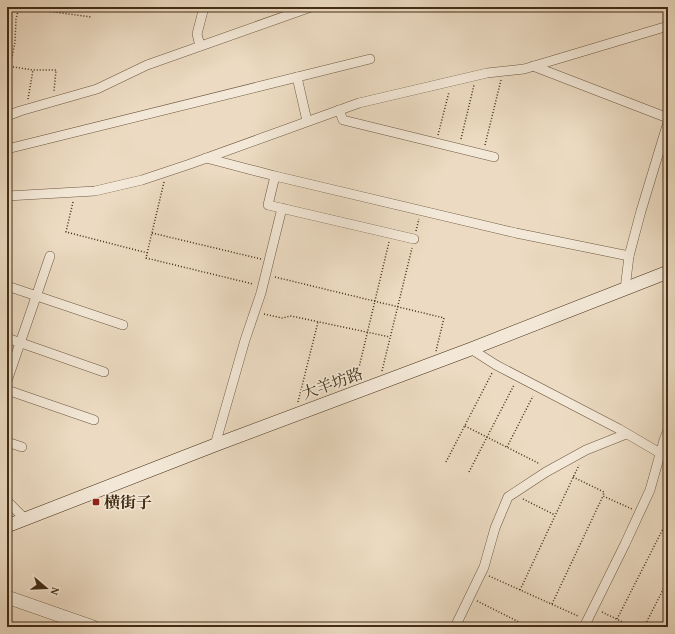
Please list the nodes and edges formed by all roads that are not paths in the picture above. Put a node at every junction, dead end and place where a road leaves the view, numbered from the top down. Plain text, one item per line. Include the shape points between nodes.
1 (204, 7) edge
2 (312, 7) edge
3 (668, 26) edge
4 (200, 46) junction
5 (370, 59) dead end
6 (533, 66) junction
7 (297, 77) junction
8 (339, 110) junction
9 (7, 116) edge
10 (668, 118) edge
11 (307, 121) junction
12 (668, 122) edge
13 (7, 149) edge
14 (494, 157) dead end
15 (206, 158) junction
16 (275, 176) junction
17 (7, 196) edge
18 (282, 208) junction
19 (414, 239) road end
20 (50, 256) dead end
21 (629, 256) junction
22 (668, 272) edge
23 (7, 286) edge
24 (625, 289) junction
25 (36, 296) junction
26 (123, 326) dead end
27 (7, 338) edge
28 (20, 343) junction
29 (471, 349) junction
30 (104, 372) dead end
31 (7, 381) edge
32 (7, 390) edge
33 (94, 420) dead end
34 (668, 430) edge
35 (626, 434) junction
36 (7, 442) edge
37 (215, 445) junction
38 (22, 447) dead end
39 (660, 453) junction
40 (7, 501) edge
41 (25, 519) junction
42 (7, 526) edge
43 (7, 597) edge
44 (586, 624) edge
45 (93, 627) edge
46 (455, 627) edge

1 - 4 street via 197,34
2 - 4 street
3 - 6 street
4 - 9 street via 147,65 97,90
5 - 7 street
6 - 8 street via 477,75
6 - 10 street
7 - 11 street
7 - 13 street
8 - 11 street
8 - 14 street via 343,120
11 - 15 street
12 - 21 street via 640,211
15 - 16 street
15 - 17 street via 142,180 95,191
16 - 18 street via 268,205
16 - 21 street via 516,233
18 - 19 street
18 - 37 street
20 - 25 street
21 - 24 street
22 - 24 main road, 大羊坊路
23 - 25 street
24 - 29 main road, 大羊坊路
25 - 26 street
25 - 28 street
27 - 28 street
28 - 30 street
28 - 31 street
29 - 35 street via 496,365
29 - 37 main road, 大羊坊路
32 - 33 street
34 - 39 street
35 - 39 street
35 - 46 street via 586,450 508,497 495,528 484,567
36 - 38 street
37 - 41 main road, 大羊坊路
39 - 44 street via 650,490
40 - 41 street
41 - 42 main road, 大羊坊路
43 - 45 main road

